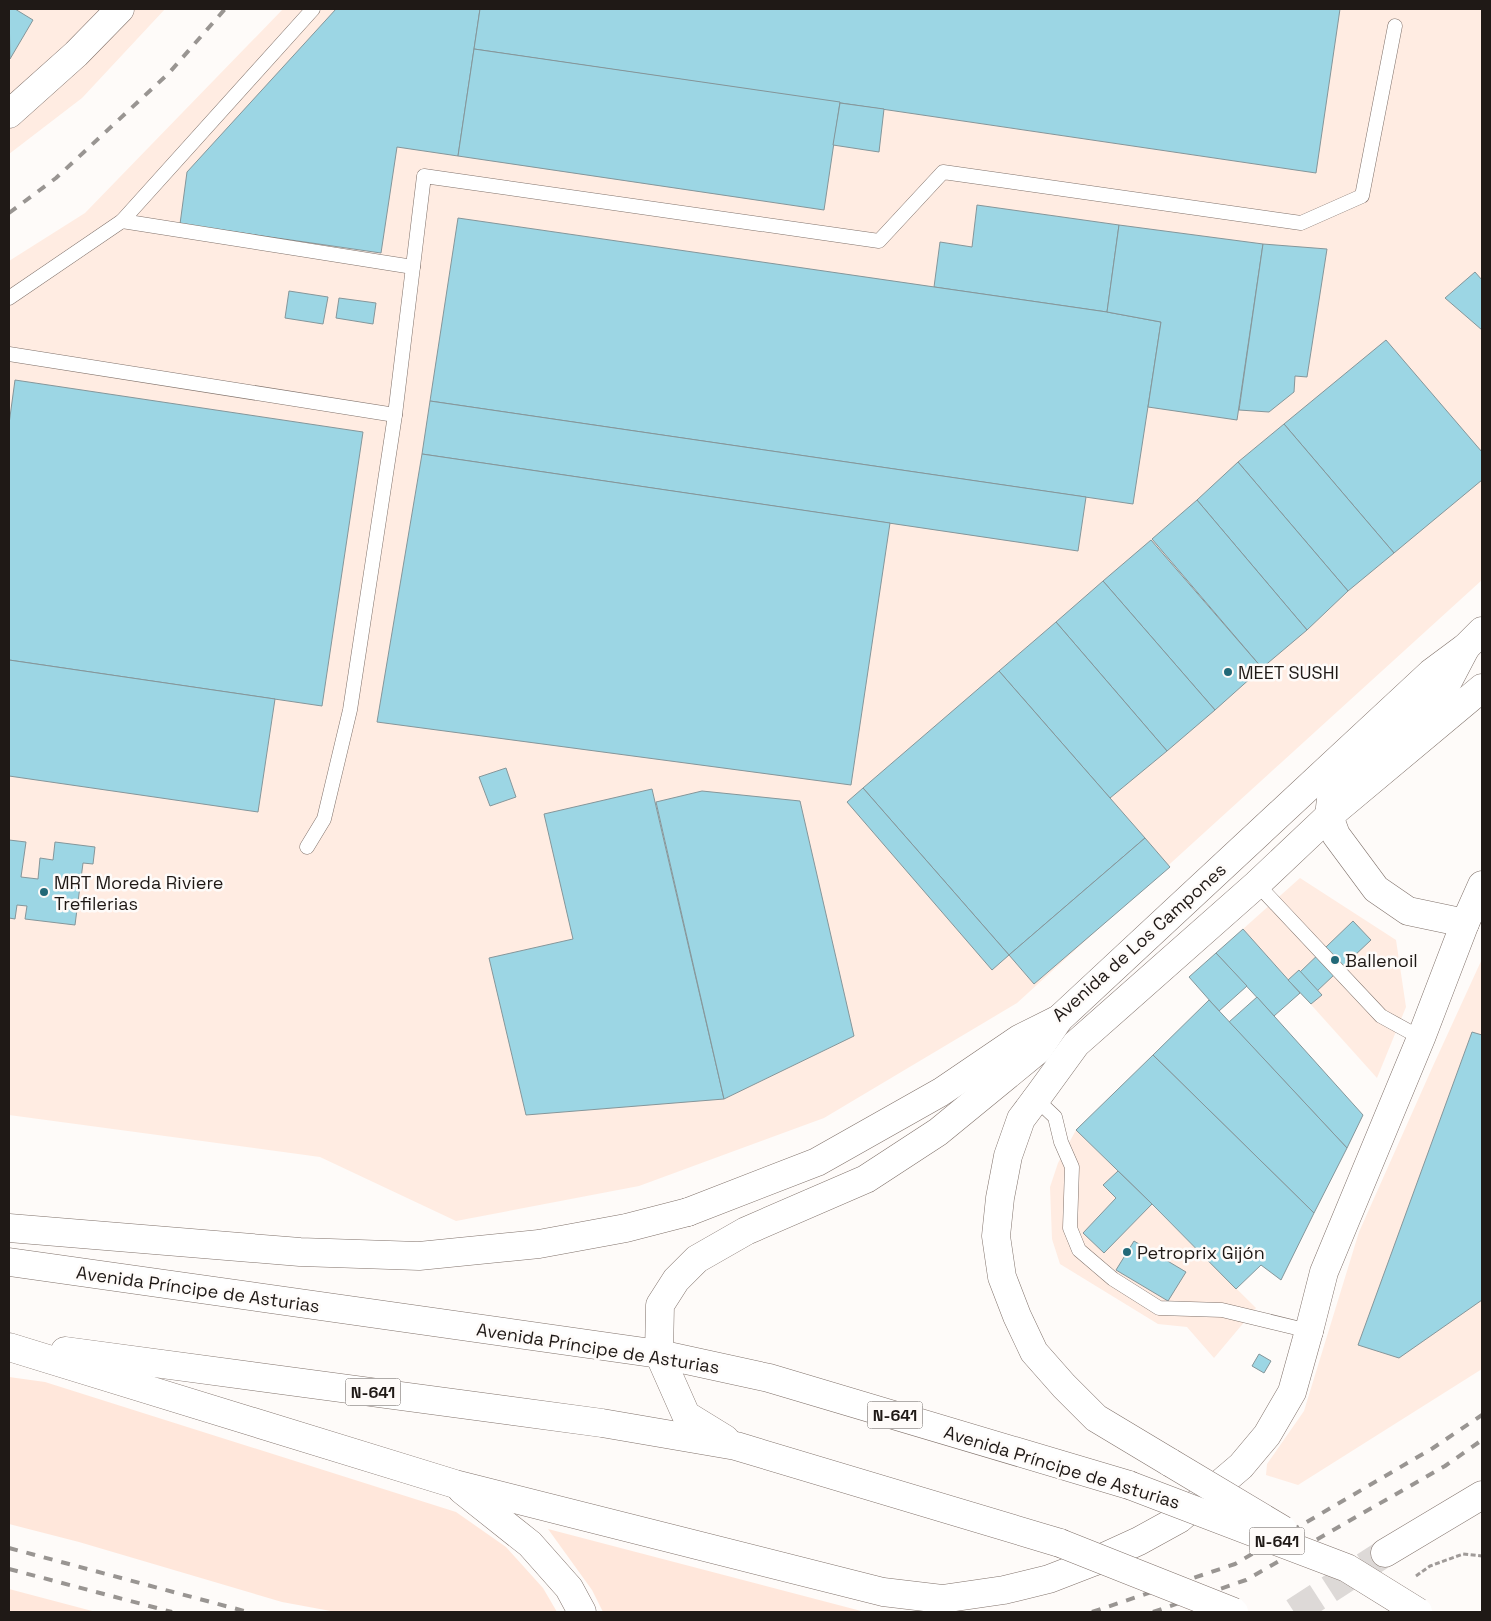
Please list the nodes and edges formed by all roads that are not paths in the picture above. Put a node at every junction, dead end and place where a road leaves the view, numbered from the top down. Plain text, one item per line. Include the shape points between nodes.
1 (120, 9) edge
2 (313, 9) edge
3 (1395, 26) dead end
4 (9, 114) edge
5 (122, 220) junction
6 (413, 267) junction
7 (9, 298) edge
8 (9, 354) edge
9 (395, 415) junction
10 (1474, 639) edge
11 (1482, 688) edge
12 (1329, 816) junction
13 (307, 847) dead end
14 (1258, 884) junction
15 (1482, 885) edge
16 (1465, 922) junction
17 (1059, 1019) junction
18 (1421, 1038) junction
19 (1036, 1099) junction
20 (9, 1228) edge
21 (9, 1262) edge
22 (1310, 1331) junction
23 (9, 1343) edge
24 (9, 1347) edge
25 (659, 1354) junction
26 (736, 1446) junction
27 (455, 1484) junction
28 (1479, 1501) edge
29 (1385, 1553) tunnel mouth
30 (1347, 1568) junction
31 (582, 1612) edge
32 (1234, 1612) edge
33 (1418, 1612) edge

1 - 4 main road
2 - 5 lane
3 - 6 lane via 1362,196 1301,223 943,172 879,241 424,176
5 - 6 lane
5 - 7 lane
6 - 9 lane
8 - 9 lane
9 - 13 lane via 350,710 324,819
10 - 12 main road, Avenida de Los Campones via 1445,688 1332,791
10 - 17 main road, Avenida de Los Campones via 1431,673
11 - 12 main road, Avenida de Los Campones
12 - 14 main road, Avenida de Los Campones
12 - 16 main road via 1336,835 1376,890 1408,911
14 - 18 lane via 1381,1016
14 - 19 main road, Avenida de Los Campones via 1076,1044
15 - 16 main road
16 - 18 main road
17 - 20 main road, Avenida de Los Campones via 1019,1038 941,1092 817,1162 688,1212 626,1228 539,1244 419,1256 300,1252
17 - 25 main road via 1038,1050 938,1132 866,1179 746,1231 697,1258 676,1280 660,1305
18 - 22 main road via 1324,1272
19 - 22 lane via 1055,1117 1072,1168 1070,1228 1080,1250 1113,1279 1159,1308 1222,1310
19 - 30 main road, Avenida de Los Campones, bridge via 1021,1119 1008,1156 996,1236 1002,1277 1034,1352 1096,1418
21 - 25 main road, Avenida Príncipe de Asturias / N-641
22 - 27 main road via 1292,1392 1267,1435 1241,1466 1179,1519 1093,1562 1049,1579 1004,1590 942,1599 883,1592
23 - 26 main road, N-641 via 602,1423
24 - 27 main road
25 - 26 main road via 686,1415
25 - 30 main road, Avenida Príncipe de Asturias / N-641, bridge via 769,1378 1129,1485
26 - 32 main road, N-641, bridge via 1060,1543
27 - 31 main road via 530,1544 569,1588
28 - 29 main road
30 - 33 main road, Avenida Príncipe de Asturias / N-641, bridge

